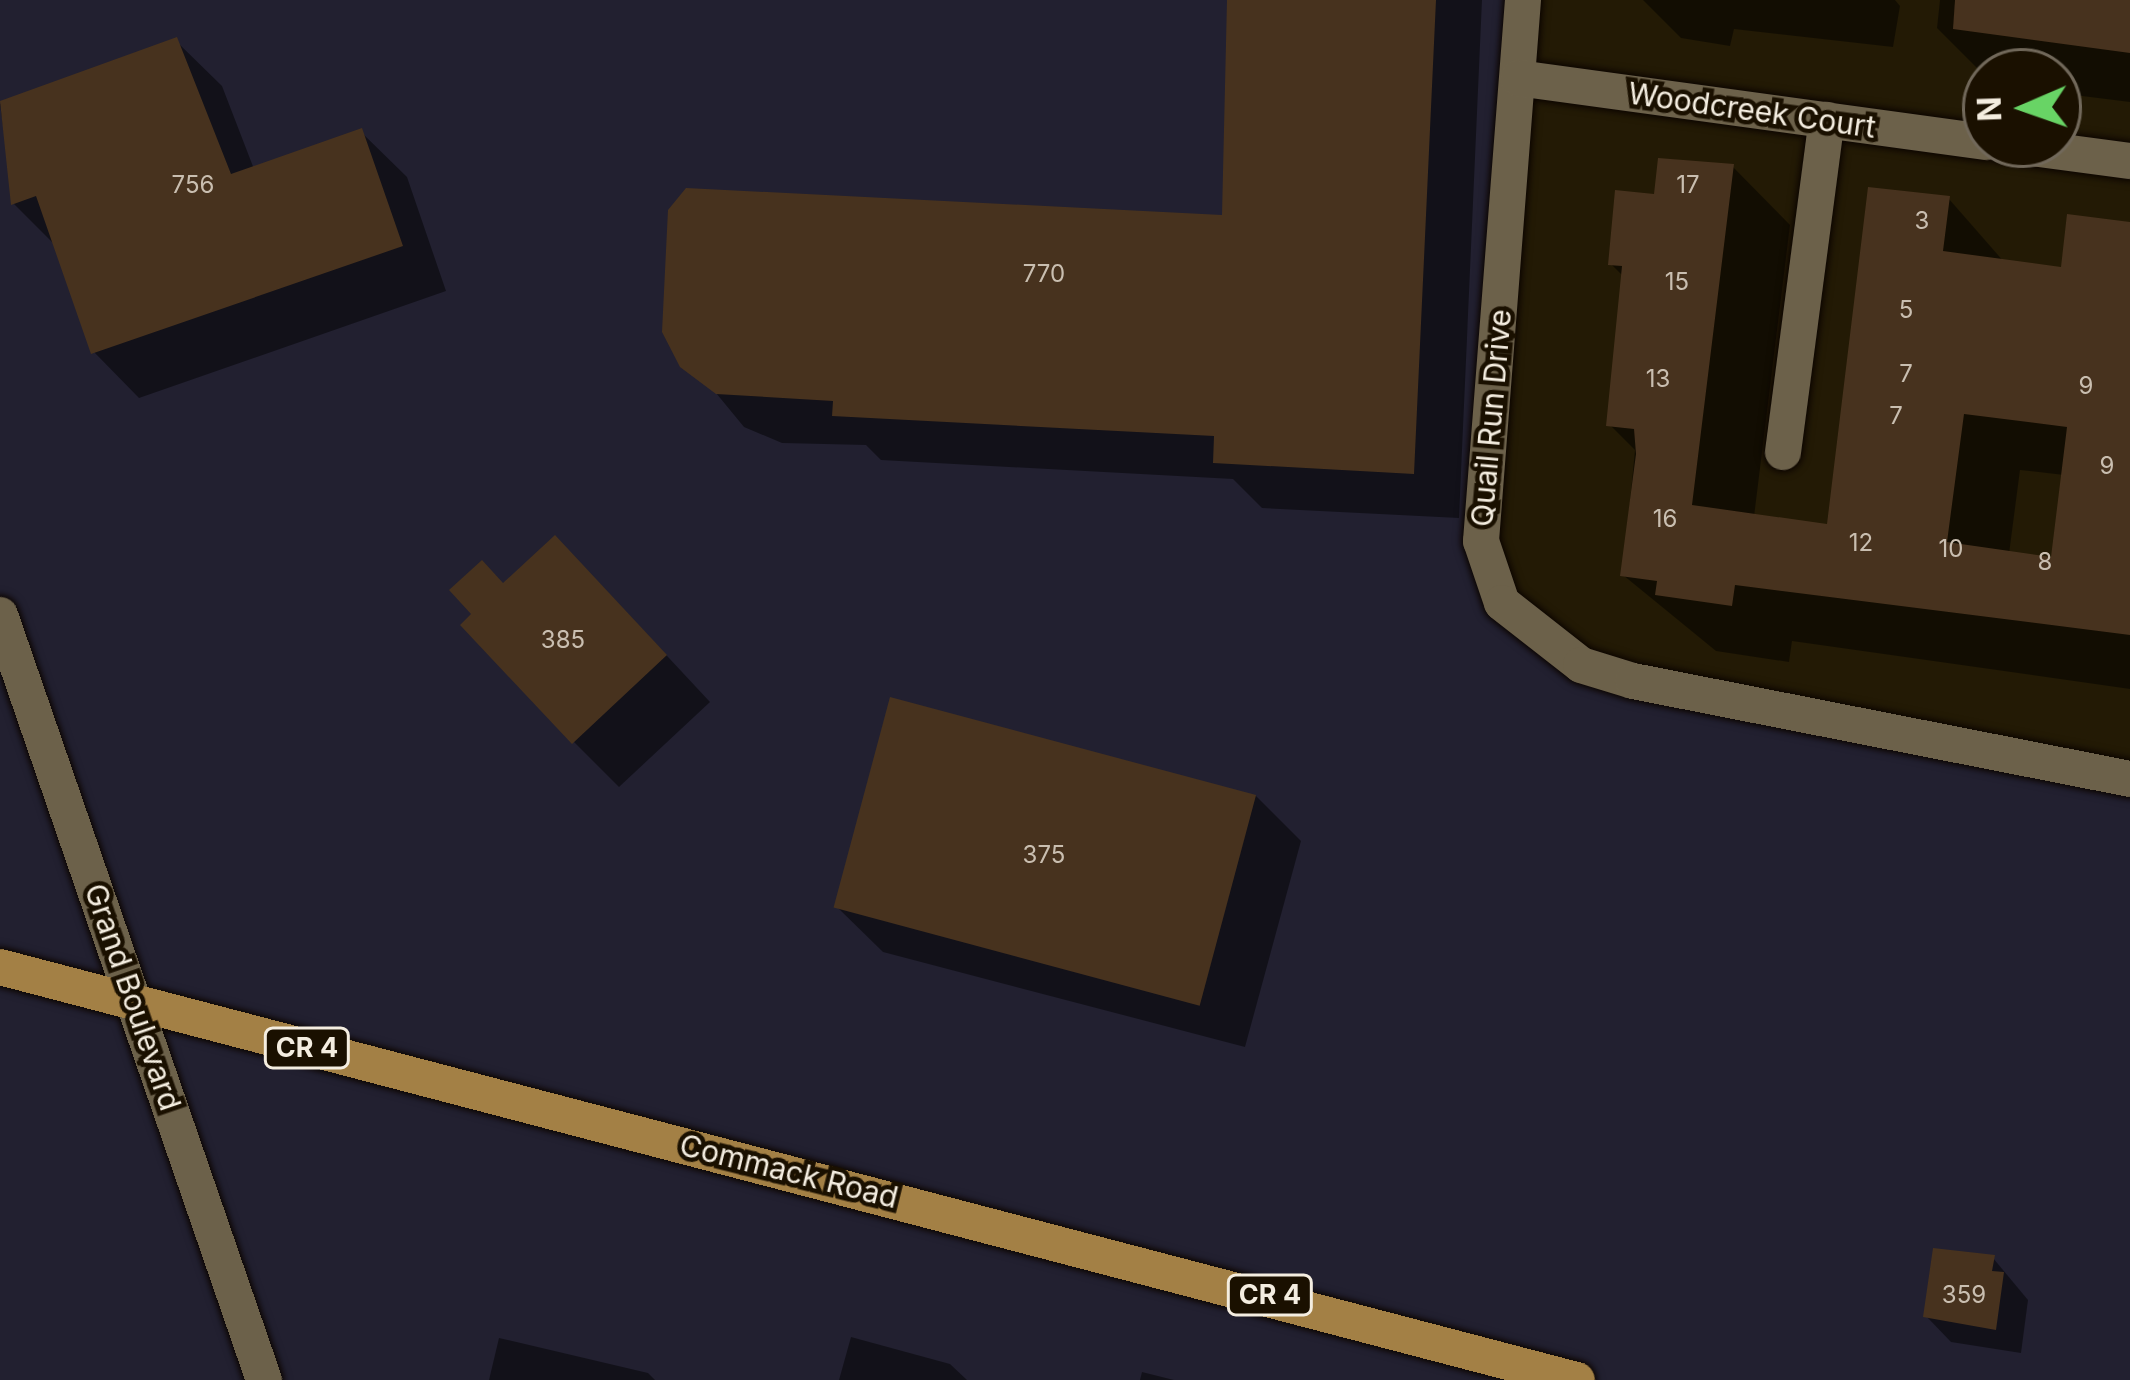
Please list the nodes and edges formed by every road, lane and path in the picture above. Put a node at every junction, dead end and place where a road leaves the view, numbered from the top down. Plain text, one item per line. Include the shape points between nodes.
1 (1523, 0) edge
2 (1518, 78) junction
3 (1827, 120) junction
4 (1962, 139) edge
5 (2082, 155) edge
6 (2130, 161) edge
7 (1783, 452) dead end
8 (0, 615) edge
9 (2130, 779) edge
10 (0, 967) edge
11 (136, 1004) junction
12 (264, 1380) edge
13 (1577, 1380) edge

1 - 2 street, Quail Run Drive
2 - 3 street, Woodcreek Court
2 - 9 street, Quail Run Drive via 1481,541 1502,603 1581,665 1633,681
3 - 4 street, Woodcreek Court
3 - 7 street
5 - 6 street
8 - 11 street, Grand Boulevard
10 - 11 main road, Commack Road / CR 4
11 - 12 street, Grand Boulevard
11 - 13 main road, Commack Road / CR 4

